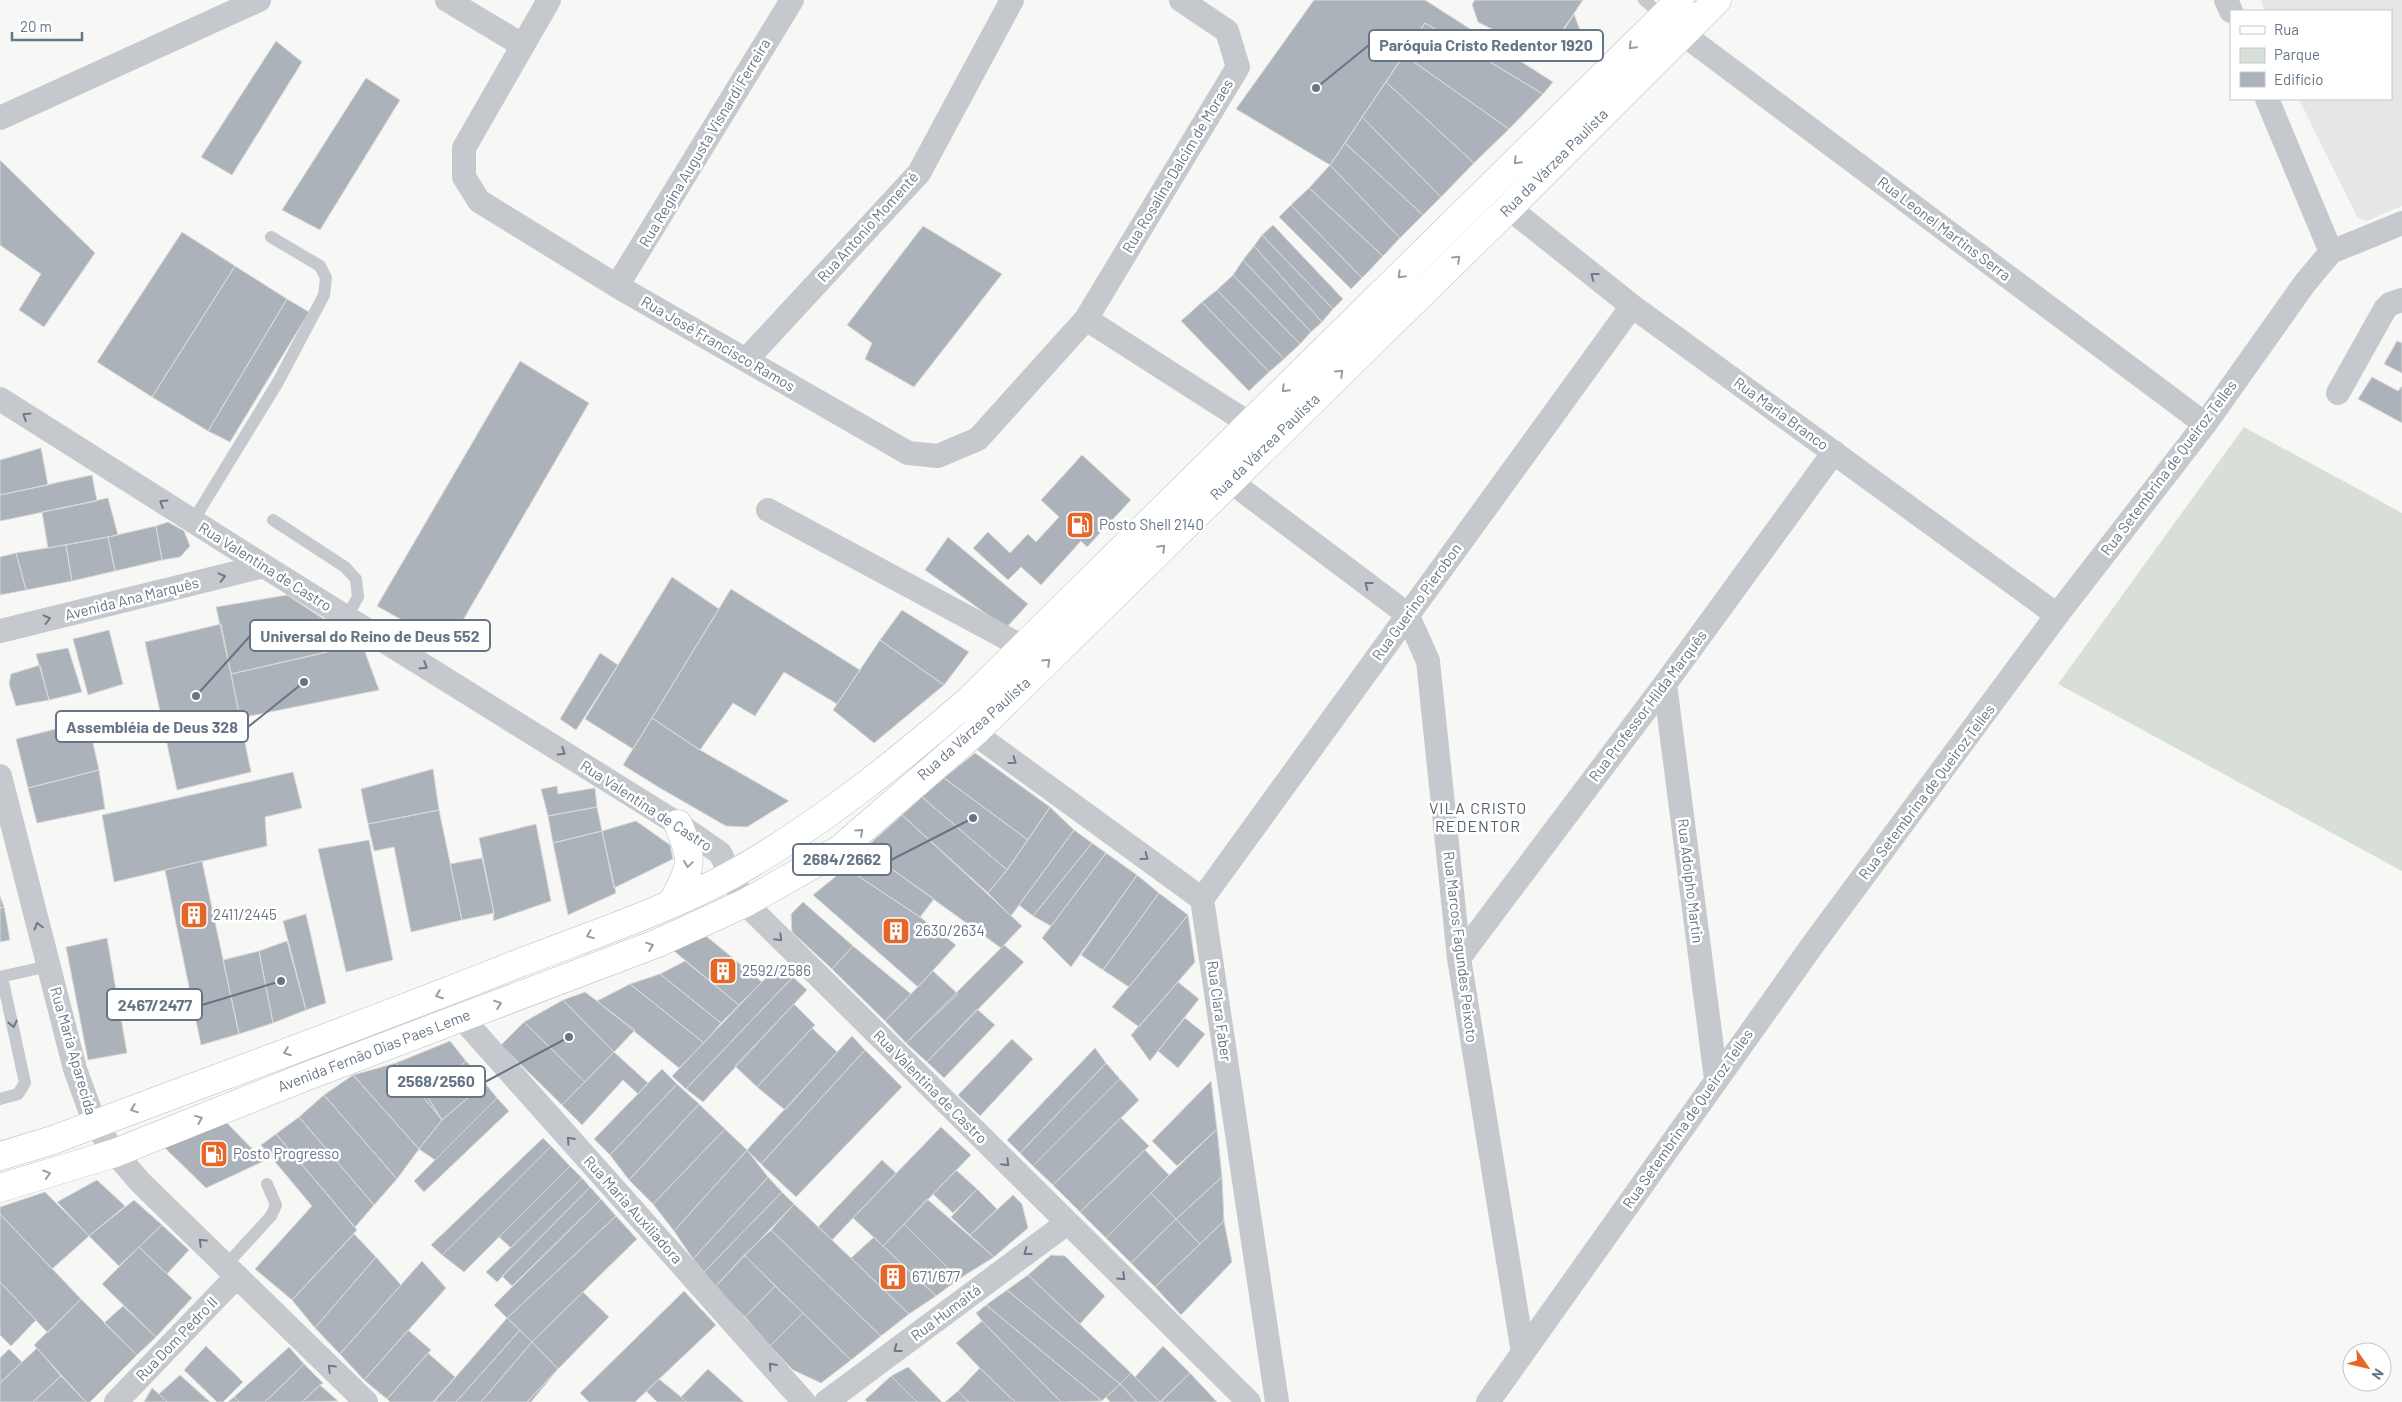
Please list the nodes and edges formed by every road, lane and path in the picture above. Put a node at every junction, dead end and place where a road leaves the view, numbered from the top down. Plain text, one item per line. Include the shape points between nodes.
1 (259, 0) edge
2 (447, 0) edge
3 (550, 0) edge
4 (792, 0) edge
5 (1012, 0) edge
6 (1181, 0) edge
7 (1717, 0) edge
8 (1662, 5) edge
9 (1683, 34) junction
10 (522, 45) junction
11 (2267, 100) edge
12 (0, 118) edge
13 (1508, 208) junction
14 (2402, 223) edge
15 (271, 238) dead end
16 (2331, 252) junction
17 (617, 286) junction
18 (2402, 300) edge
19 (1632, 306) junction
20 (1086, 319) junction
21 (746, 360) junction
22 (2338, 393) dead end
23 (0, 399) edge
24 (1250, 424) junction
25 (2204, 424) junction
26 (1834, 452) junction
27 (1230, 481) junction
28 (768, 510) dead end
29 (273, 520) dead end
30 (193, 521) junction
31 (264, 566) junction
32 (1407, 614) junction
33 (2057, 615) junction
34 (346, 618) junction
35 (0, 631) edge
36 (1023, 647) junction
37 (1664, 684) junction
38 (974, 733) junction
39 (0, 776) edge
40 (678, 824) junction
41 (731, 875) junction
42 (1202, 899) junction
43 (672, 903) junction
44 (745, 904) junction
45 (1459, 958) junction
46 (49, 966) junction
47 (1, 977) edge
48 (462, 1018) junction
49 (1716, 1079) junction
50 (0, 1099) edge
51 (95, 1124) junction
52 (115, 1153) junction
53 (0, 1156) edge
54 (267, 1184) dead end
55 (0, 1188) edge
56 (1066, 1223) junction
57 (232, 1270) junction
58 (1523, 1353) junction
59 (116, 1402) edge
60 (366, 1402) edge
61 (804, 1402) edge
62 (826, 1402) edge
63 (1249, 1402) edge
64 (1277, 1402) edge
65 (1488, 1402) edge

1 - 12 street
2 - 10 street
3 - 10 street, Rua José Francisco Ramos
4 - 17 street, Rua Regina Augusta Visnardi Ferreira
5 - 21 street, Rua Antonio Momenté via 919,173
6 - 20 street, Rua Rosalina Dalcim de Moraes via 1227,31 1238,67
7 - 9 main road, Rua da Várzea Paulista
8 -> 24 main road, Rua da Várzea Paulista
9 - 13 main road, Rua da Várzea Paulista
9 - 25 street, Rua Leonel Martins Serra
10 - 17 street, Rua José Francisco Ramos via 464,148 464,177 479,201
11 - 16 street
19 -> 13 street, Rua Maria Branco
27 -> 13 main road, Rua da Várzea Paulista
14 - 16 street, Rua Setembrina de Queiroz Telles
15 - 30 lane via 320,266 326,278 324,295 278,382
16 - 25 street, Rua Setembrina de Queiroz Telles via 2305,283
17 - 21 street, Rua José Francisco Ramos
18 - 22 street via 2385,309
19 - 26 street, Rua Maria Branco
19 - 32 street, Rua Guerino Pierobon
20 - 21 street, Rua José Francisco Ramos via 978,439 938,456 908,453
20 - 24 street
30 -> 23 street, Rua Valentina de Castro
24 - 36 main road, Rua da Várzea Paulista
25 - 33 street, Rua Setembrina de Queiroz Telles
26 - 33 street, Rua Maria Branco
26 - 37 street, Rua Professor Hilda Marquês
32 -> 27 street, Rua Marcos Fagundes Peixoto
38 -> 27 main road, Rua da Várzea Paulista
28 - 36 street
29 - 34 lane via 345,567 356,579 358,597
30 - 31 street, Rua Valentina de Castro
31 - 34 street, Rua Valentina de Castro
35 -> 31 street, Avenida Ana Marquês
32 - 42 street, Rua Guerino Pierobon
32 - 45 street, Rua Marcos Fagundes Peixoto via 1428,661
33 - 49 street, Rua Setembrina de Queiroz Telles
34 -> 40 street, Rua Valentina de Castro
36 - 41 main road, Rua da Várzea Paulista via 914,748 819,822
37 - 45 street, Rua Professor Hilda Marquês
37 - 49 street, Rua Adolpho Martin
38 -> 42 street
44 -> 38 main road, Rua da Várzea Paulista via 840,850
46 -> 39 street, Rua Maria Aparecida
40 - 41 street, Rua Valentina de Castro via 720,853
40 -> 43 main road via 689,850 689,864
41 - 43 main road, Avenida Fernão Dias Paes Leme
41 - 44 street, Rua Valentina de Castro
42 - 64 street, Rua Clara Faber
43 -> 51 main road, Avenida Fernão Dias Paes Leme
48 -> 44 main road, Avenida Fernão Dias Paes Leme via 658,943
44 -> 56 street, Rua Valentina de Castro
45 - 58 street, Rua Marcos Fagundes Peixoto
46 - 47 lane
46 - 51 street, Rua Maria Aparecida via 75,1069
47 -> 50 lane via 25,1083 18,1094
52 -> 48 main road, Avenida Fernão Dias Paes Leme
61 -> 48 street, Rua Maria Auxiliadora
49 - 58 street, Rua Setembrina de Queiroz Telles
51 - 52 street, Rua Maria Aparecida
51 - 53 main road, Avenida Fernão Dias Paes Leme
55 -> 52 main road, Avenida Fernão Dias Paes Leme
57 -> 52 street, Rua Maria Aparecida via 140,1182
54 - 57 lane via 276,1205
56 -> 62 street, Rua Humaitá
56 -> 63 street, Rua Valentina de Castro
57 - 59 street, Rua Dom Pedro II
60 -> 57 street, Rua Maria Aparecida
58 - 65 street, Rua Setembrina de Queiroz Telles

